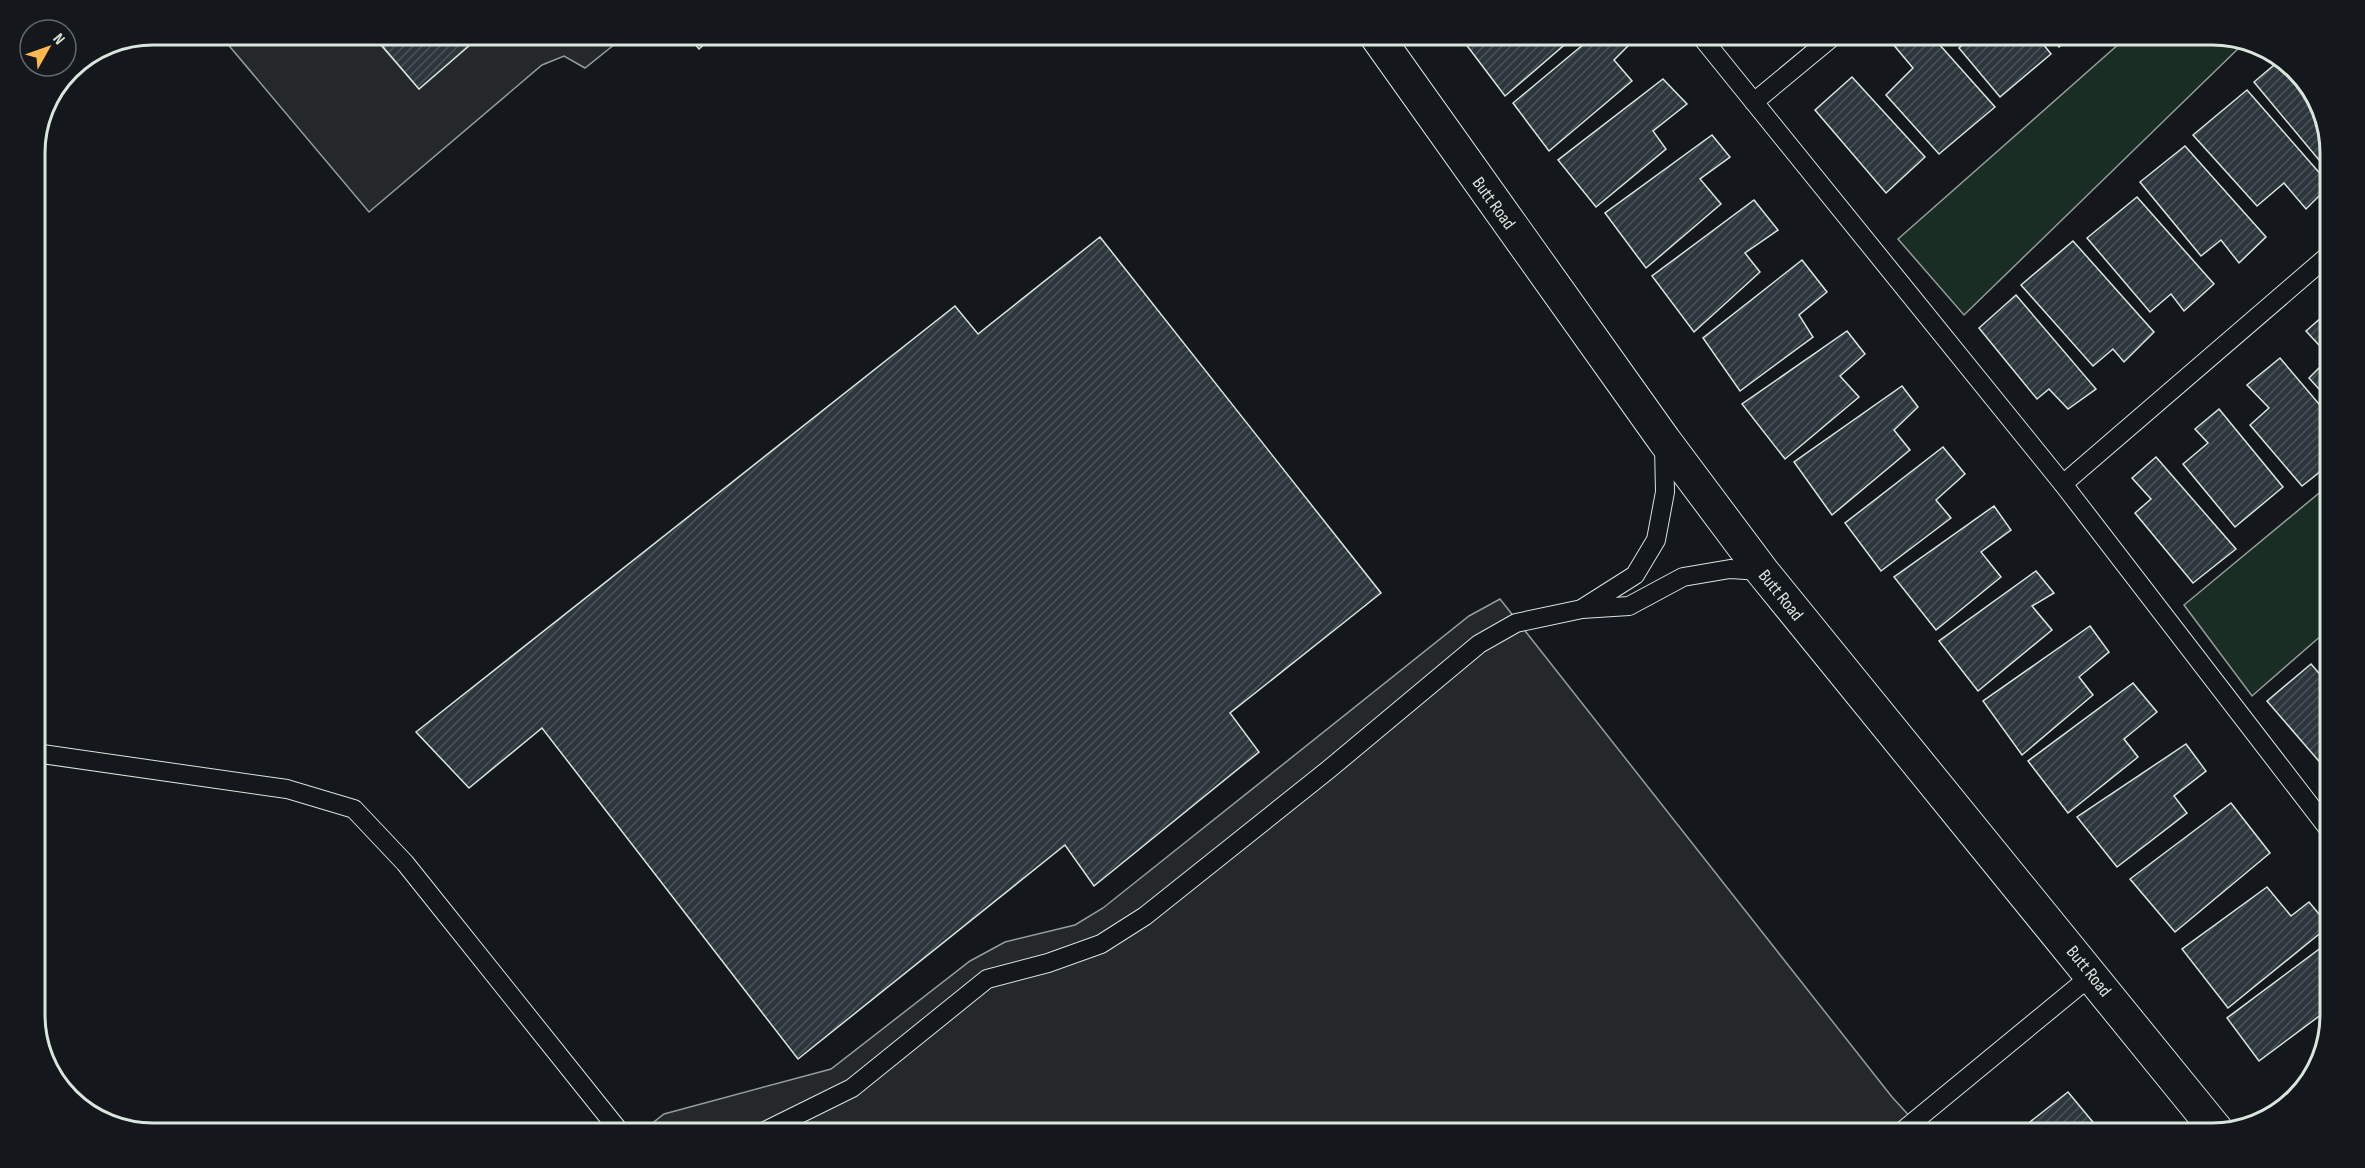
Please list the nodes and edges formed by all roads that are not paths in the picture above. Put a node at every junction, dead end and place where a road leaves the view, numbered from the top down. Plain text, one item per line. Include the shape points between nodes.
1 (1390, 45) edge
2 (1708, 45) edge
3 (1823, 45) edge
4 (1754, 102) junction
5 (2320, 263) edge
6 (1664, 440) junction
7 (2063, 484) junction
8 (1762, 571) junction
9 (1582, 609) junction
10 (45, 754) edge
11 (2320, 818) edge
12 (2092, 975) junction
13 (612, 1123) edge
14 (782, 1123) edge
15 (1913, 1123) edge
16 (2211, 1123) edge

1 - 6 street, Butt Road
2 - 4 lane
3 - 4 lane
4 - 7 lane
5 - 7 lane
6 - 8 street, Butt Road
6 - 9 lane via 1665,492 1656,540 1635,575
7 - 11 lane
8 - 9 lane via 1730,569 1683,577 1629,606
8 - 12 street, Butt Road
9 - 14 lane via 1516,623 1479,644 1145,916 1101,944 987,979 852,1088
10 - 13 lane via 287,789 354,809 405,863
12 - 15 lane
12 - 16 street, Butt Road

